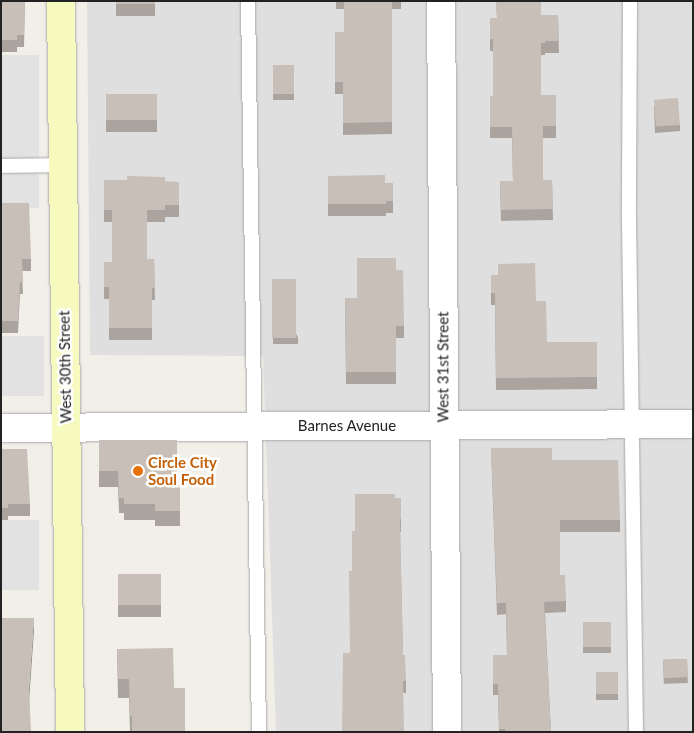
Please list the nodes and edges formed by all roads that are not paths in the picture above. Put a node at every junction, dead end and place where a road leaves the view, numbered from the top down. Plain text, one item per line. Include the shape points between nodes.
1 (61, 1) edge
2 (248, 1) edge
3 (441, 1) edge
4 (630, 1) edge
5 (63, 165) junction
6 (1, 166) edge
7 (693, 424) edge
8 (633, 425) junction
9 (443, 426) junction
10 (255, 427) junction
11 (1, 428) edge
12 (66, 428) junction
13 (70, 732) edge
14 (259, 732) edge
15 (447, 732) edge
16 (636, 732) edge

1 - 5 main road, West 30th Street
2 - 10 lane
3 - 9 street, West 31st Street
4 - 8 lane via 629,219
5 - 6 lane
5 - 12 main road, West 30th Street
7 - 8 street, Barnes Avenue
8 - 9 street, Barnes Avenue
8 - 16 lane
9 - 10 street, Barnes Avenue
9 - 15 street, West 31st Street
10 - 12 street, Barnes Avenue
10 - 14 lane
11 - 12 street, Barnes Avenue
12 - 13 main road, West 30th Street

